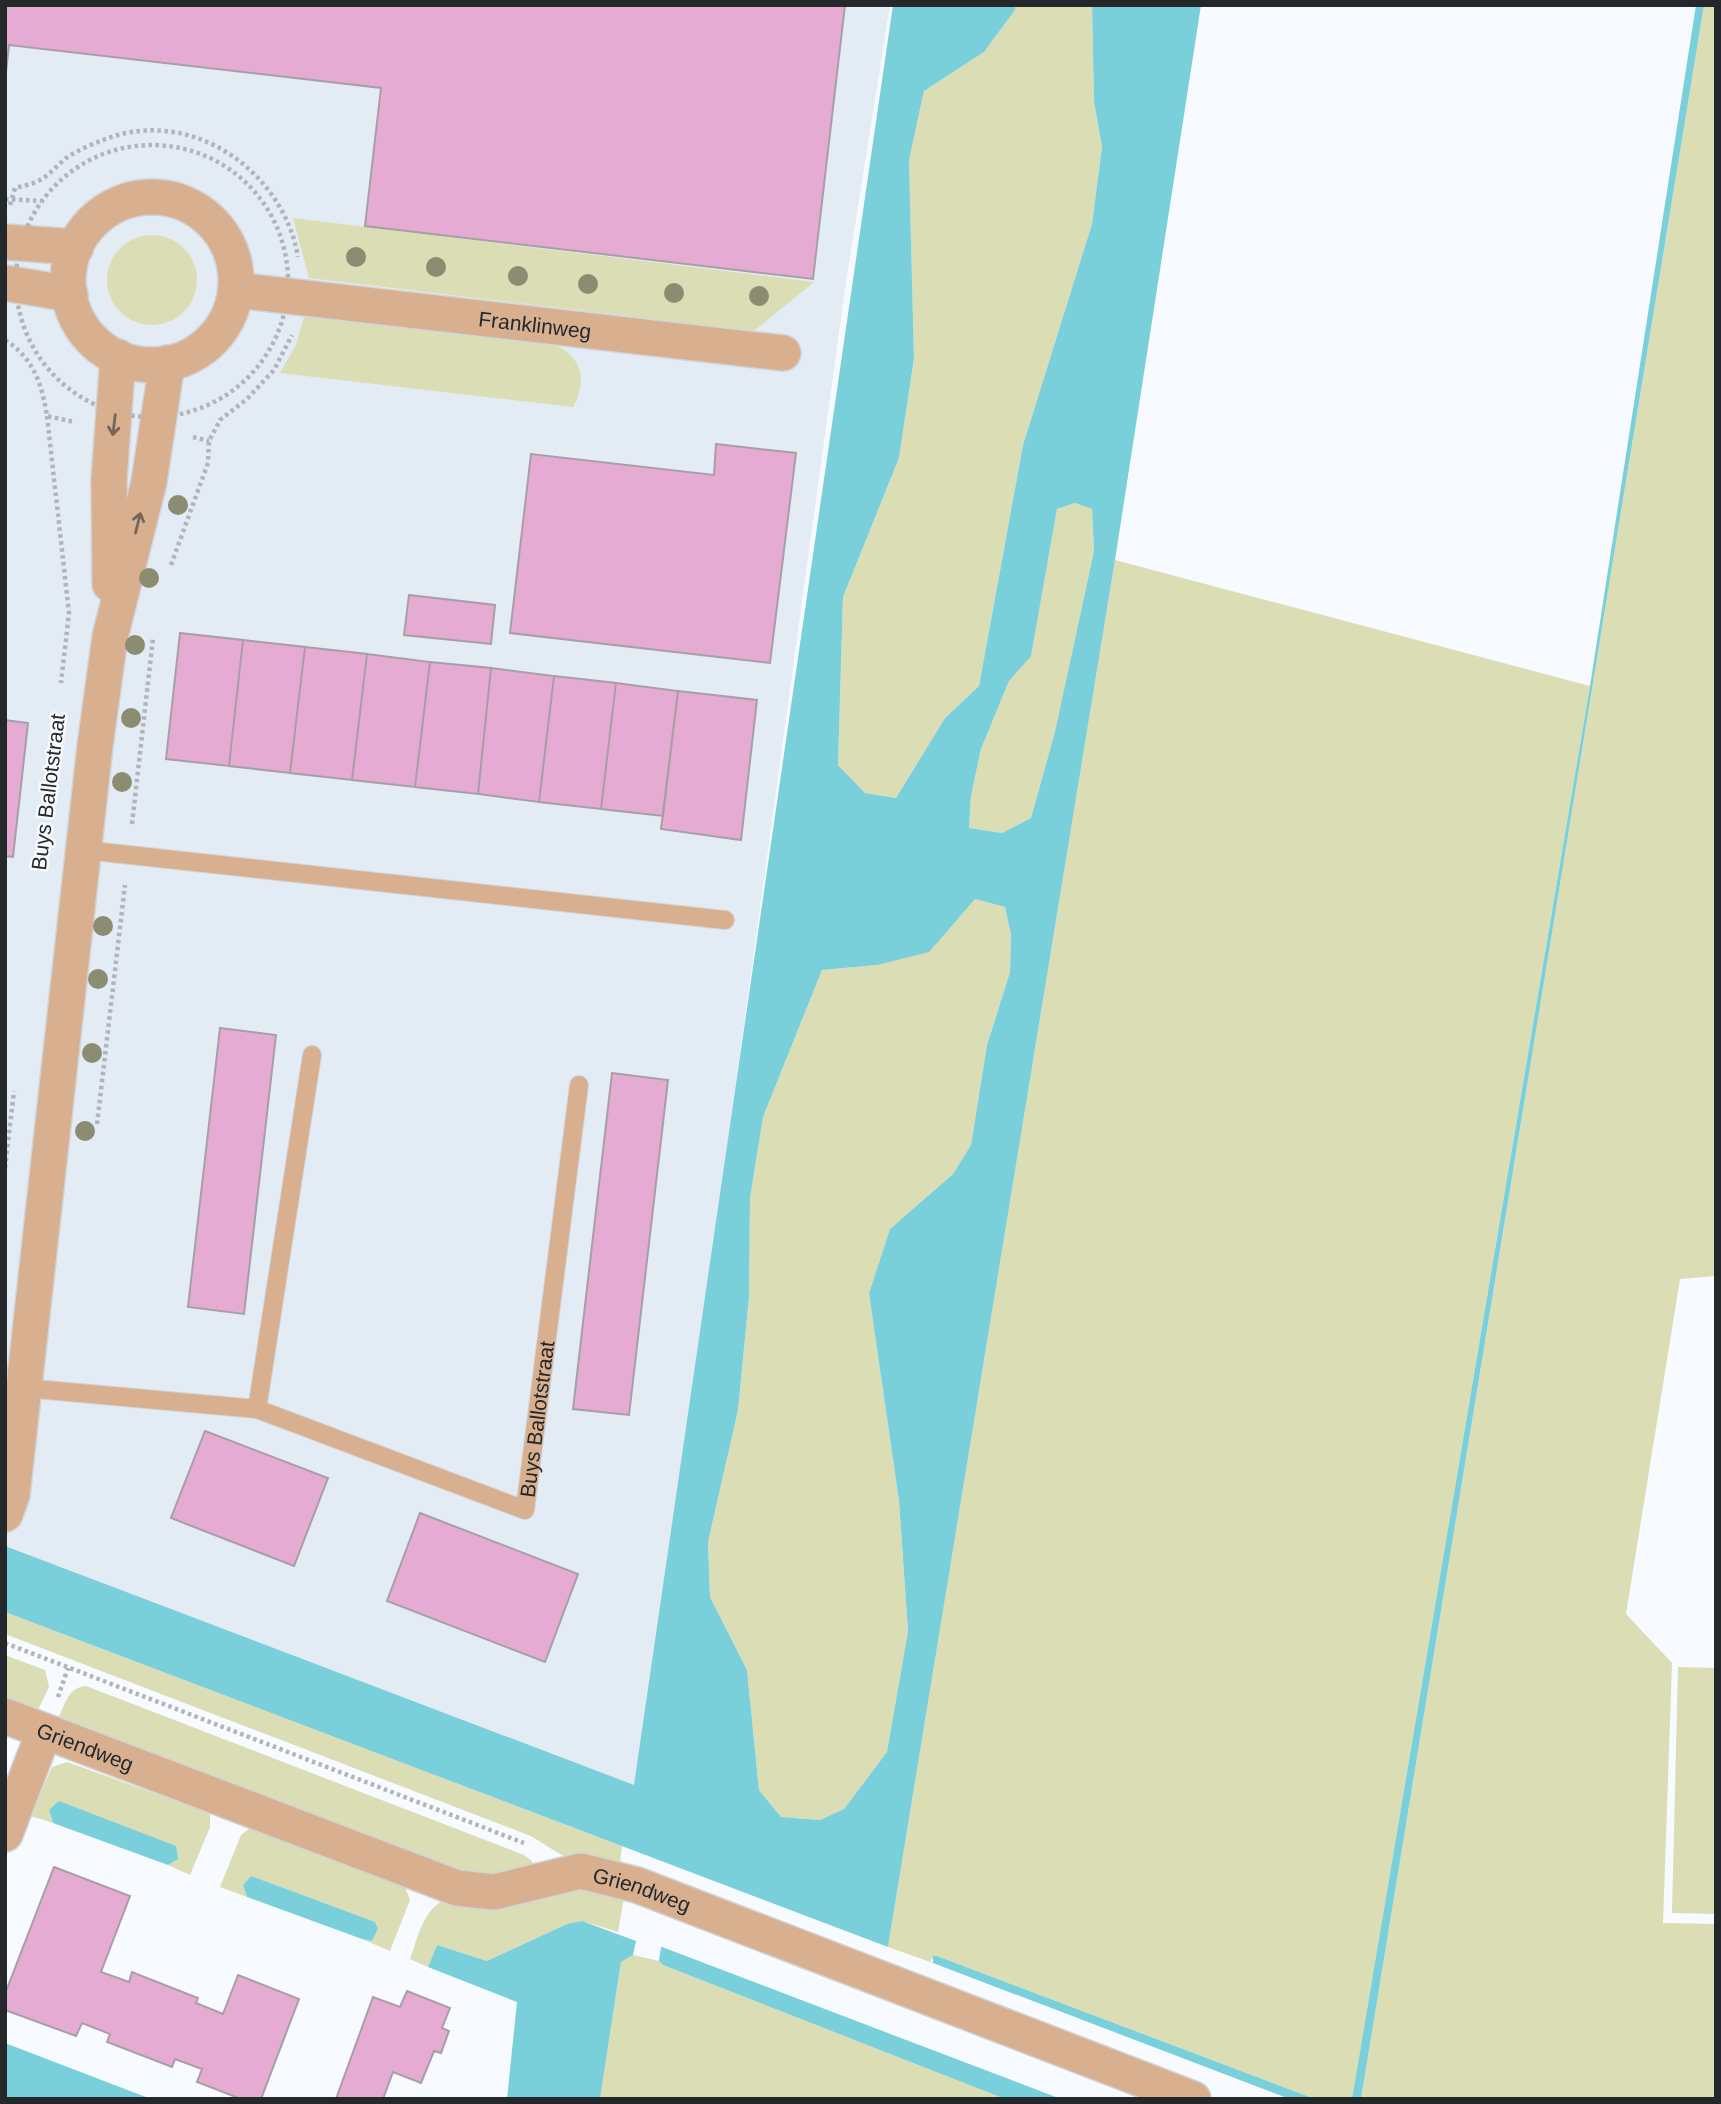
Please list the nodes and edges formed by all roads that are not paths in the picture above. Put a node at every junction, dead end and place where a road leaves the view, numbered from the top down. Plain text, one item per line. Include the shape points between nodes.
1 (10, 234) edge
2 (76, 247) junction
3 (10, 283) edge
4 (236, 290) junction
5 (70, 294) junction
6 (783, 352) dead end
7 (118, 357) junction
8 (167, 363) junction
9 (110, 637) junction
10 (84, 850) junction
11 (725, 920) dead end
12 (312, 1055) dead end
13 (579, 1085) dead end
14 (24, 1388) junction
15 (257, 1409) junction
16 (5, 1514) edge
17 (5, 1716) edge
18 (44, 1732) junction
19 (5, 1834) edge
20 (1193, 2099) edge

1 - 2 street
2 - 4 street via 92,222 116,205 145,197 174,200 201,212 222,234 234,261
2 - 5 street via 69,270
3 - 5 street
4 - 6 street, Franklinweg
4 - 8 street via 214,338 200,350
5 - 7 street via 86,332
7 - 8 street via 142,364
7 -> 9 street, Buys Ballotstraat via 109,479
9 -> 8 street, Buys Ballotstraat via 149,481
9 - 10 street, Buys Ballotstraat
10 - 11 lane, Buys Ballotstraat
10 - 14 street, Buys Ballotstraat
12 - 15 lane
13 - 15 lane, Buys Ballotstraat via 525,1510
14 - 15 lane, Buys Ballotstraat
14 - 16 street, Buys Ballotstraat via 12,1495
17 - 18 street, Griendweg
18 - 19 street
18 - 20 street, Griendweg via 457,1888 494,1892 581,1871 637,1885

